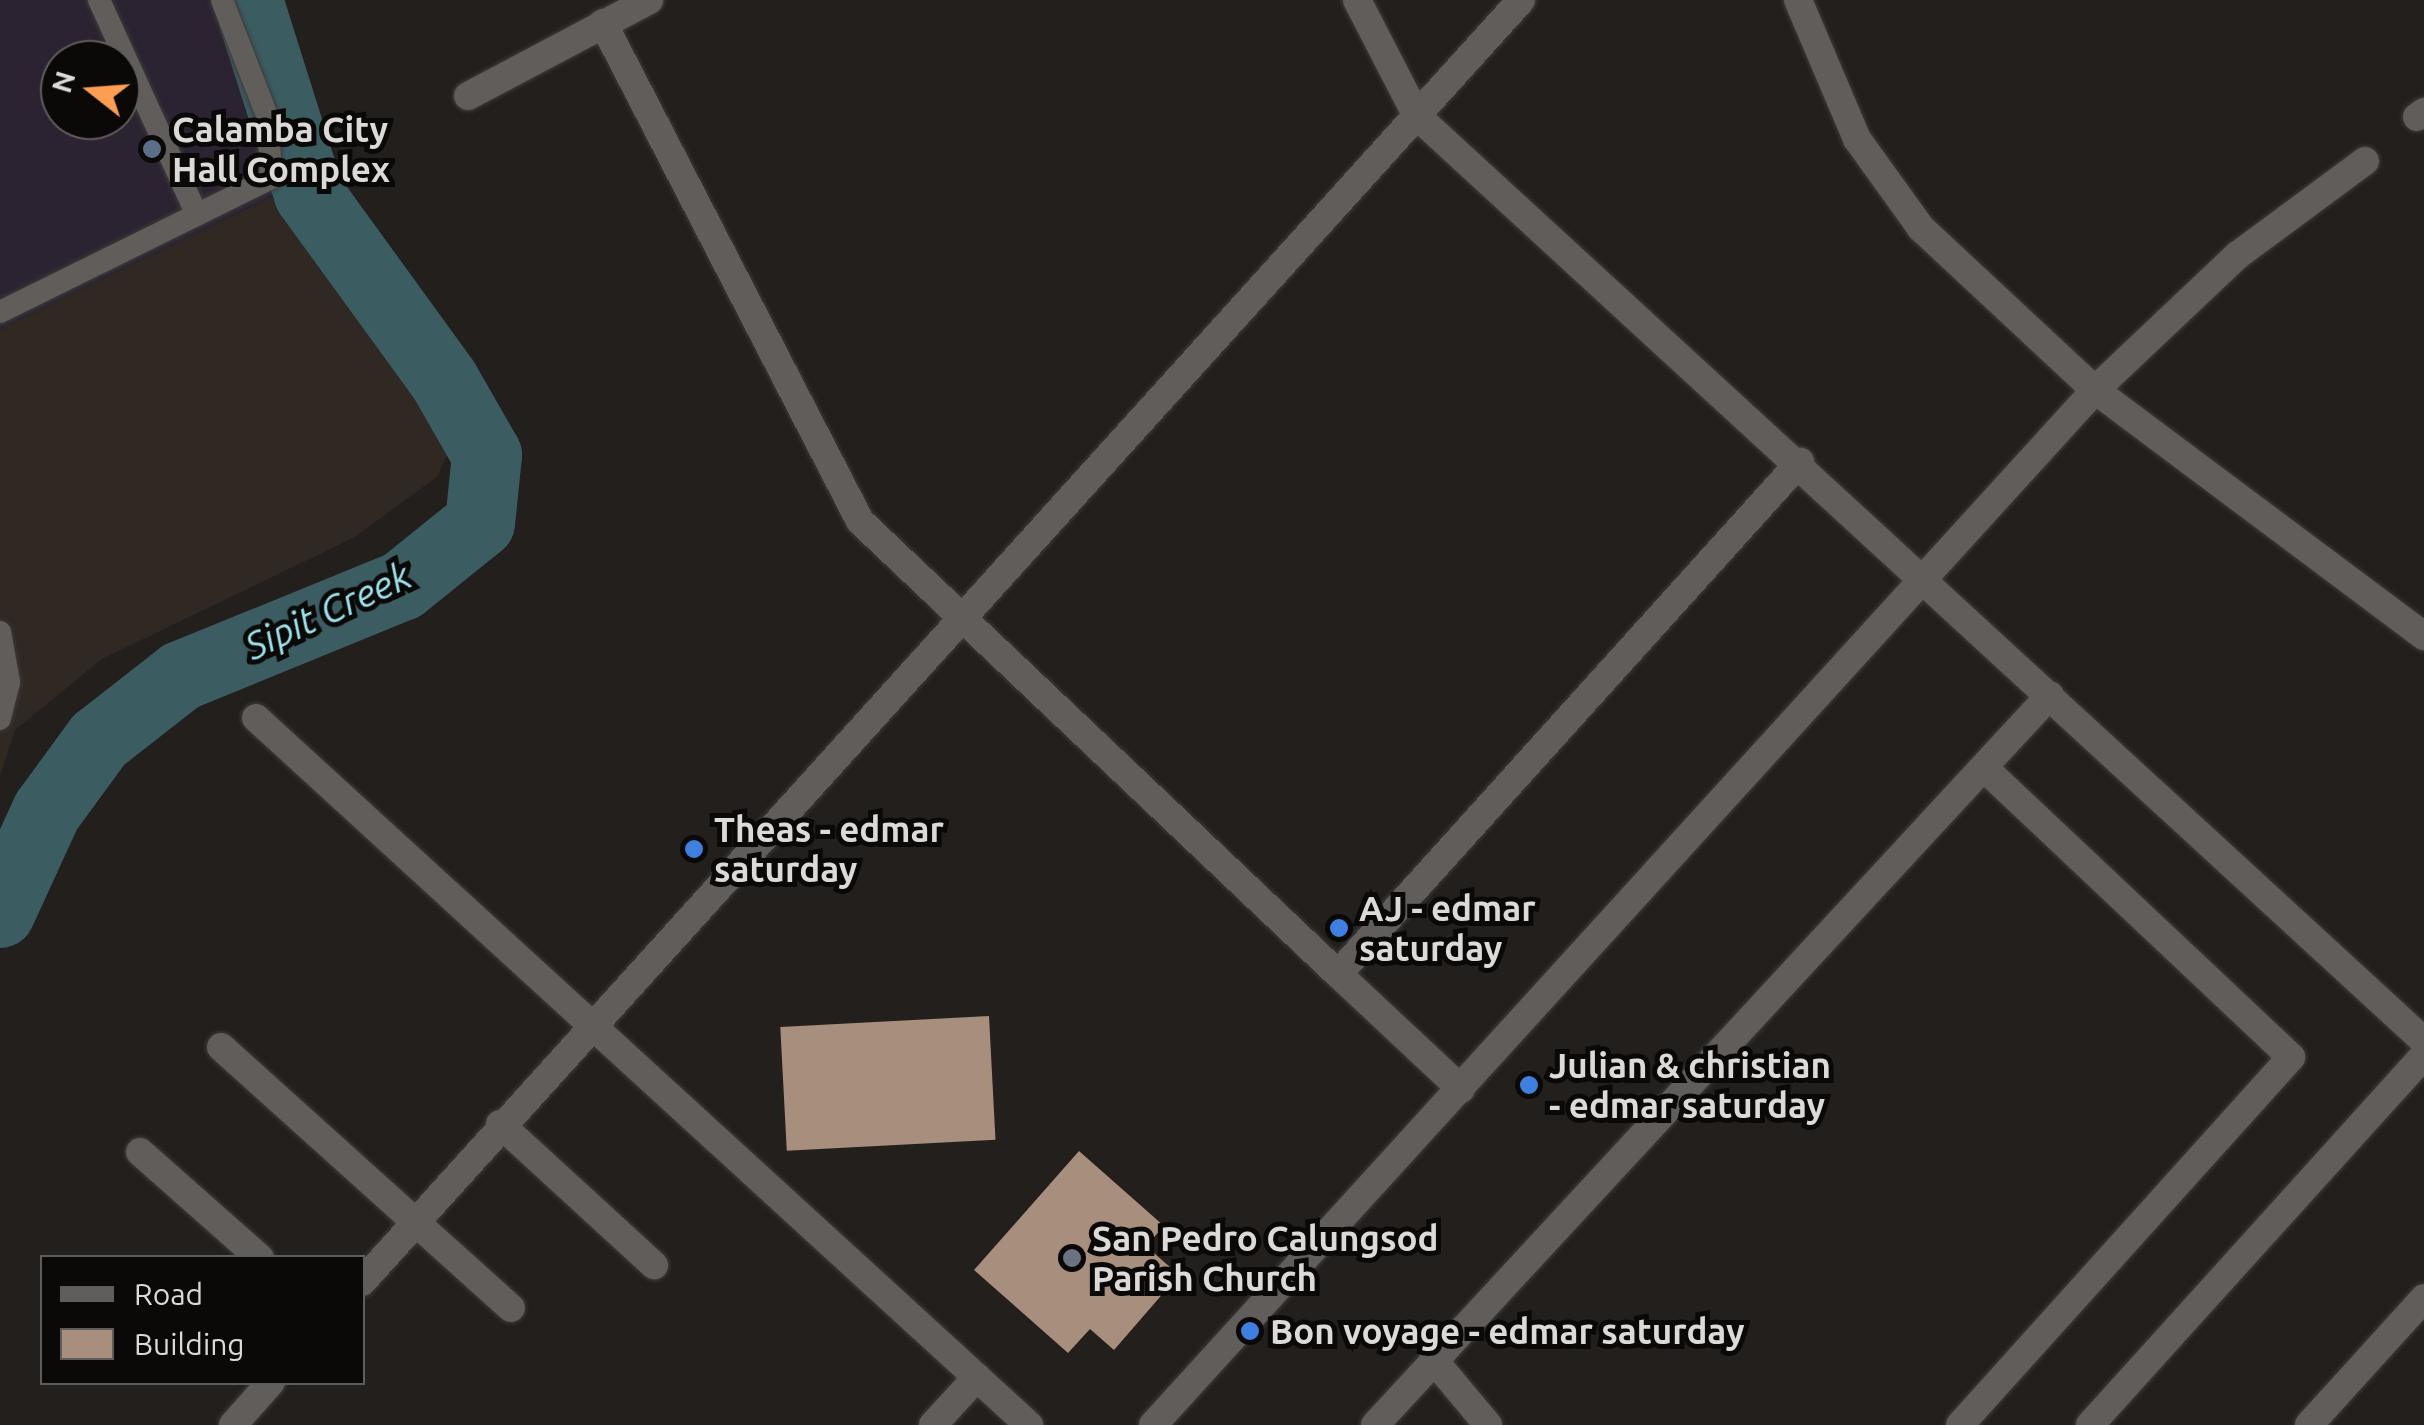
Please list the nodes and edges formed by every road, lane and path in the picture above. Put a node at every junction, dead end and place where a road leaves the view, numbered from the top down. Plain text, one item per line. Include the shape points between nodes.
1 (98, 0) edge
2 (222, 0) edge
3 (648, 0) edge
4 (1357, 0) edge
5 (1521, 0) edge
6 (1798, 0) edge
7 (602, 23) junction
8 (468, 96) dead end
9 (1417, 116) junction
10 (2365, 160) dead end
11 (198, 215) junction
12 (0, 312) edge
13 (2095, 390) junction
14 (1800, 462) junction
15 (1923, 575) junction
16 (960, 623) junction
17 (0, 632) edge
18 (2424, 636) edge
19 (2050, 695) junction
20 (256, 718) dead end
21 (0, 719) edge
22 (1984, 768) junction
23 (1338, 974) junction
24 (591, 1026) junction
25 (2424, 1041) edge
26 (221, 1046) dead end
27 (2424, 1055) edge
28 (1461, 1089) junction
29 (500, 1124) junction
30 (140, 1152) dead end
31 (414, 1228) junction
32 (257, 1255) edge
33 (654, 1265) dead end
34 (365, 1279) edge
35 (2424, 1298) edge
36 (511, 1308) dead end
37 (1432, 1359) junction
38 (977, 1378) junction
39 (268, 1385) edge
40 (233, 1425) edge
41 (933, 1425) edge
42 (1029, 1425) edge
43 (1153, 1425) edge
44 (1375, 1425) edge
45 (1488, 1425) edge
46 (1960, 1425) edge
47 (2090, 1425) edge
48 (2309, 1425) edge

1 - 11 lane
2 - 11 lane via 268,118 271,178
3 - 7 street
4 - 9 street
5 - 9 street
6 - 13 street via 1857,138 1921,228
7 - 8 street
7 - 16 street via 860,520
9 - 14 street
9 - 16 street
10 - 13 street via 2238,254
11 - 12 lane
13 - 15 street
13 - 18 street
14 - 15 street
14 - 23 street
15 - 19 street
15 - 28 street
16 - 23 street
16 - 24 street
17 - 21 lane via 10,682
19 - 22 street
19 - 25 street
20 - 24 street
22 - 37 street
22 - 46 street via 2291,1057
23 - 28 street
24 - 29 street
24 - 38 street
26 - 31 street
27 - 47 street
28 - 43 street
29 - 31 street
29 - 33 street
30 - 32 street
31 - 34 street
31 - 36 street
35 - 48 street
37 - 44 street
37 - 45 street
38 - 41 street
38 - 42 street
39 - 40 street

